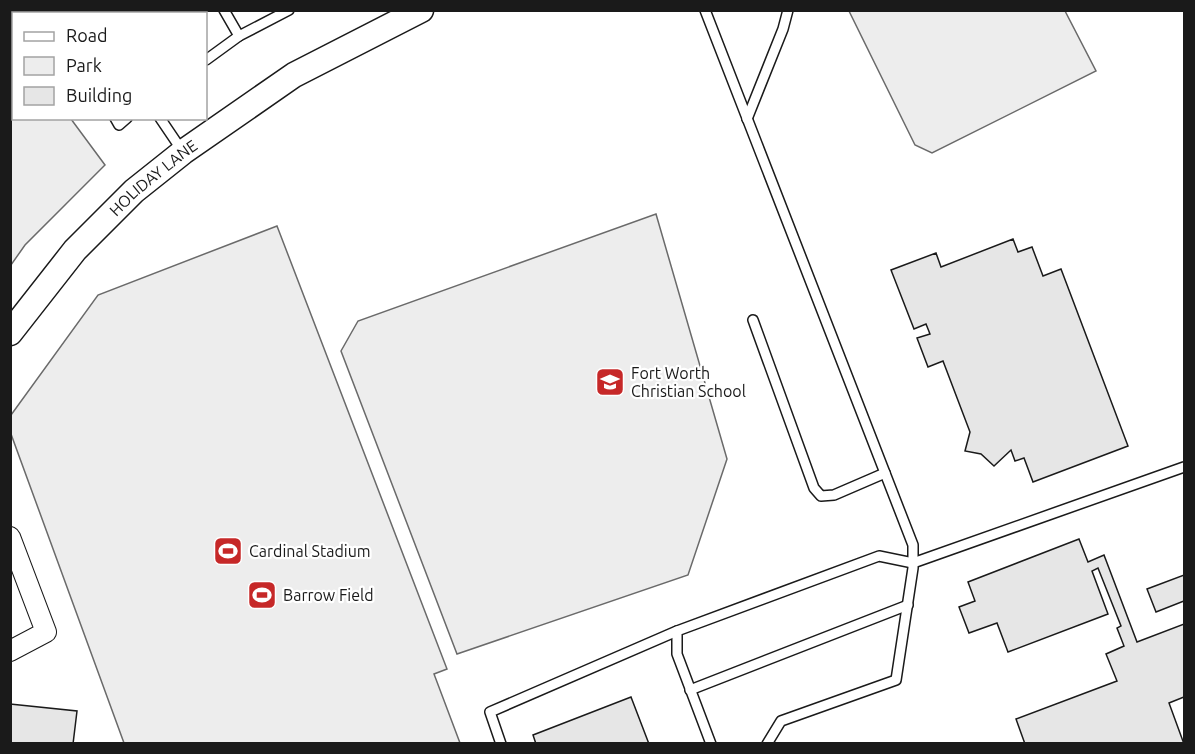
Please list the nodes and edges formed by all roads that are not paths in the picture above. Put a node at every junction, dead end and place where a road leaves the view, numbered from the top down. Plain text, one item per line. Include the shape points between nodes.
1 (224, 10) edge
2 (289, 10) edge
3 (421, 10) edge
4 (705, 10) edge
5 (788, 10) edge
6 (240, 36) junction
7 (207, 59) edge
8 (747, 119) junction
9 (161, 120) edge
10 (183, 152) junction
11 (753, 320) dead end
12 (10, 333) edge
13 (1185, 467) edge
14 (885, 473) junction
15 (10, 537) edge
16 (913, 563) junction
17 (908, 605) junction
18 (677, 632) junction
19 (10, 651) edge
20 (690, 690) junction
21 (501, 744) edge
22 (711, 744) edge
23 (767, 744) edge

1 - 6 lane
2 - 6 lane
3 - 10 street, HOLIDAY LANE via 294,75
4 - 8 lane
5 - 8 lane
6 - 7 lane
8 - 14 lane
9 - 10 lane
10 - 12 street, HOLIDAY LANE via 134,190 75,250
11 - 14 lane via 814,488 821,496 834,495
13 - 16 lane
14 - 16 lane via 913,545
15 - 19 street via 46,632
16 - 17 lane
16 - 18 lane via 879,556
17 - 20 lane
17 - 23 lane via 896,680 781,721
18 - 20 lane via 676,654
18 - 21 lane via 490,712
20 - 22 lane

